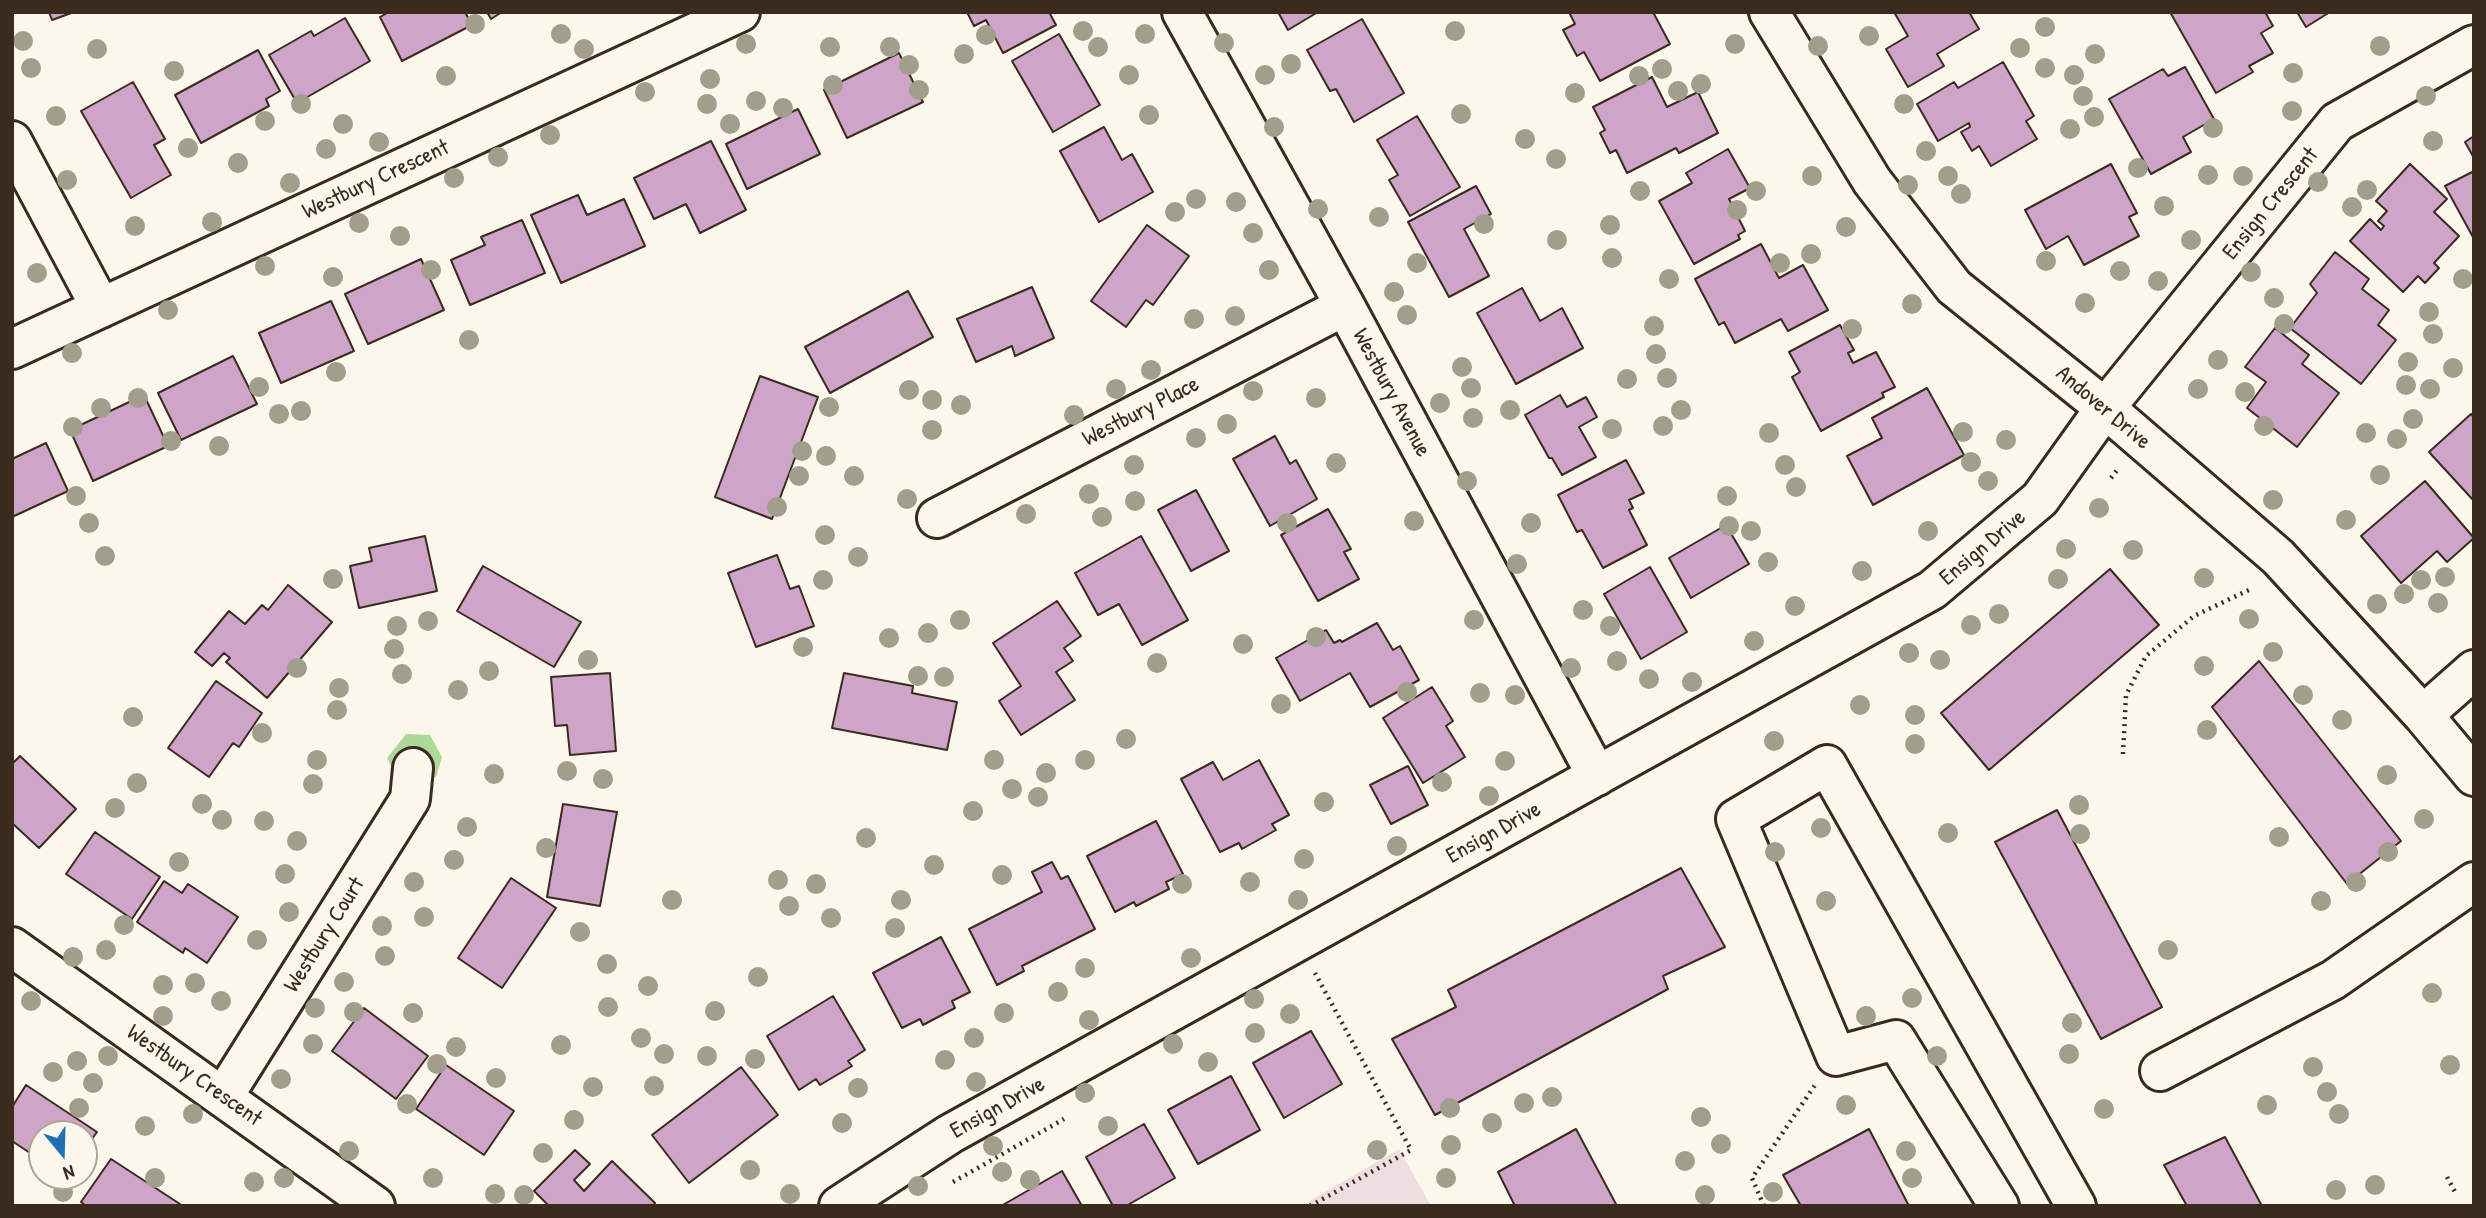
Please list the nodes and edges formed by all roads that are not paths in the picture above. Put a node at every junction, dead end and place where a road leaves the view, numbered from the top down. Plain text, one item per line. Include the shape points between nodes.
1 (740, 12) edge
2 (1182, 12) edge
3 (1769, 12) edge
4 (2474, 45) edge
5 (12, 141) edge
6 (1345, 306) junction
7 (101, 307) junction
8 (12, 349) edge
9 (2105, 408) junction
10 (937, 517) dead end
11 (2474, 670) edge
12 (2423, 715) junction
13 (413, 768) dead end
14 (1597, 776) junction
15 (2474, 776) edge
16 (2474, 882) edge
17 (12, 947) edge
18 (2160, 1071) dead end
19 (223, 1097) junction
20 (376, 1206) edge
21 (839, 1206) edge
22 (1999, 1206) edge
23 (2076, 1206) edge

1 - 7 street, Westbury Crescent
2 - 6 street, Westbury Avenue
3 - 9 street, Andover Drive via 1872,181 1954,287
4 - 9 street, Ensign Crescent via 2337,122
5 - 7 street
6 - 10 street, Westbury Place
6 - 14 street, Westbury Avenue
7 - 8 street, Westbury Crescent
9 - 12 street, Andover Drive via 2278,557
9 - 14 street, Ensign Drive via 2040,499 1932,590
11 - 12 street
12 - 15 street, Andover Drive
13 - 19 street, Westbury Court via 410,799
14 - 21 street, Ensign Drive via 950,1134
16 - 18 street via 2333,980
17 - 19 street, Westbury Crescent
19 - 20 street, Westbury Crescent
22 - 23 street via 1896,1040 1836,1056 1736,819 1827,765

